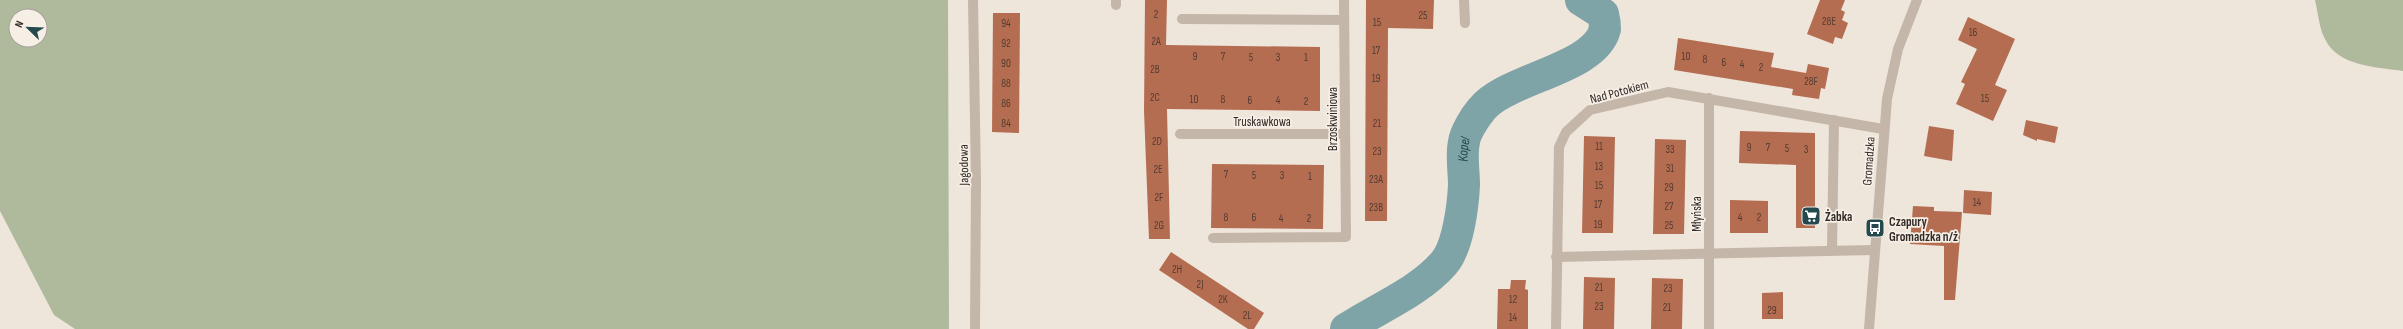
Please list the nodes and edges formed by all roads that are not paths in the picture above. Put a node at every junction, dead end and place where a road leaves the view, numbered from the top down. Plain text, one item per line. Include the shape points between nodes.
1 (973, 0) edge
2 (1344, 0) edge
3 (1464, 0) edge
4 (1917, 0) edge
5 (1182, 19) dead end
6 (1344, 20) junction
7 (1466, 24) dead end
8 (1709, 98) junction
9 (1834, 120) junction
10 (1883, 129) junction
11 (1180, 134) dead end
12 (1345, 134) junction
13 (1213, 238) dead end
14 (1832, 250) junction
15 (1874, 250) junction
16 (1709, 255) junction
17 (1556, 257) junction
18 (975, 329) edge
19 (1556, 329) edge
20 (1709, 329) edge
21 (1869, 329) edge

1 - 18 street, Jagodowa
2 - 6 street, Brzoskwiniowa
3 - 7 street
4 - 10 street, Gromadzka via 1890,78
5 - 6 street
6 - 12 street, Brzoskwiniowa
8 - 9 street, Nad Potokiem
8 - 16 street, Młyńska
8 - 17 street, Nad Potokiem via 1668,92 1590,110 1575,122 1566,132 1559,147
9 - 10 street, Nad Potokiem
9 - 14 street
10 - 15 street, Gromadzka
11 - 12 street, Truskawkowa
12 - 13 street, Brzoskwiniowa via 1346,237
14 - 15 street
14 - 16 street
15 - 21 street, Gromadzka
16 - 17 street
16 - 20 street, Młyńska
17 - 19 street, Nad Potokiem

